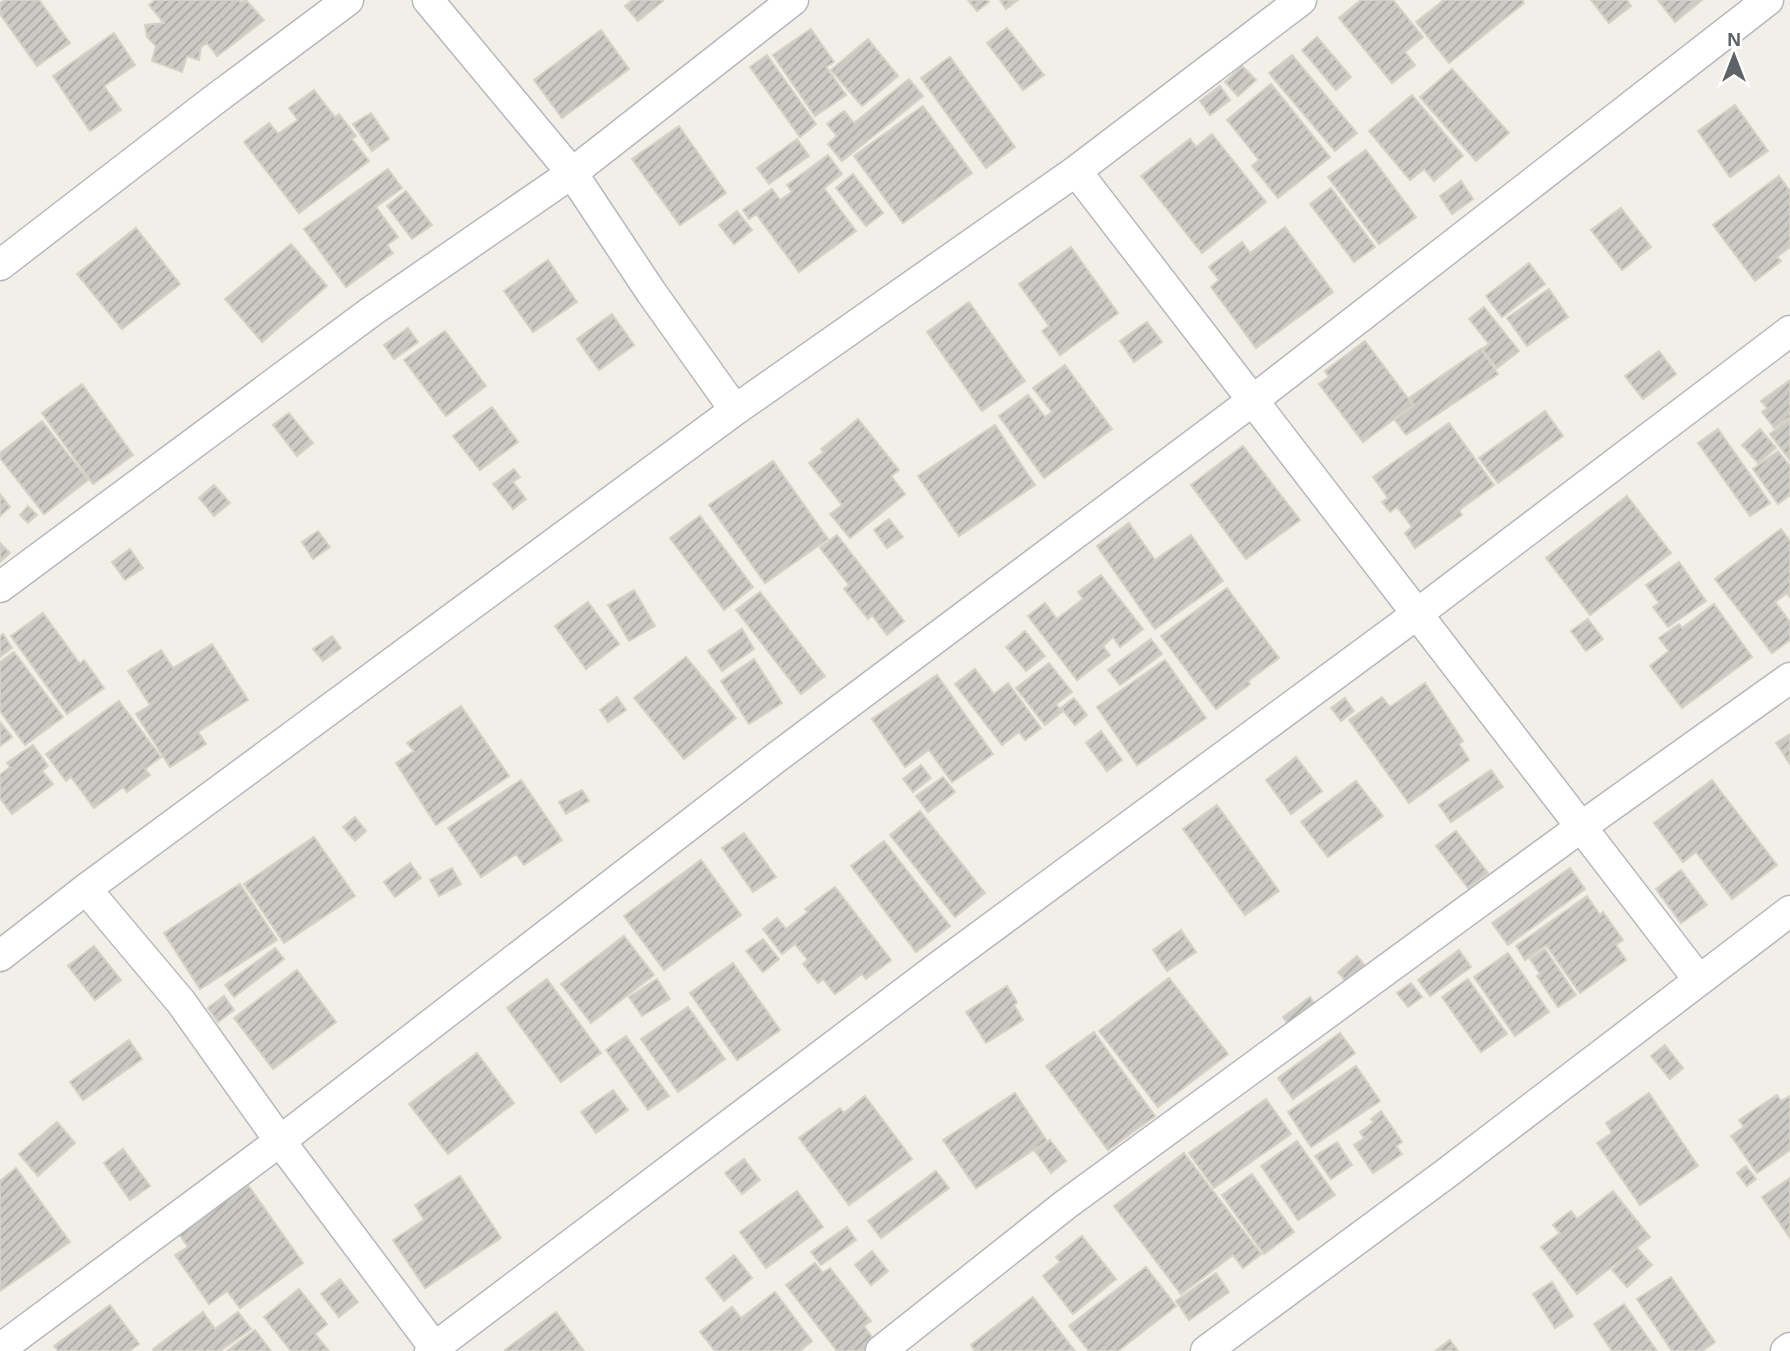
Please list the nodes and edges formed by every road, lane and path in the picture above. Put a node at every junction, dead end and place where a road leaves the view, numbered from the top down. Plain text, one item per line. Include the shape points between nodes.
1 (348, 0) edge
2 (428, 0) edge
3 (793, 0) edge
4 (1301, 0) edge
5 (1768, 0) edge
6 (1076, 171) junction
7 (572, 173) junction
8 (0, 265) edge
9 (1790, 331) edge
10 (1252, 401) junction
11 (735, 410) junction
12 (0, 587) edge
13 (1418, 614) junction
14 (1790, 678) edge
15 (1581, 827) junction
16 (86, 889) junction
17 (1790, 911) edge
18 (0, 956) edge
19 (1699, 981) junction
20 (280, 1141) junction
21 (1790, 1348) edge
22 (0, 1349) edge
23 (434, 1350) edge
24 (881, 1351) edge
25 (1206, 1351) edge
26 (1786, 1351) edge

1 - 8 street
2 - 7 street
3 - 7 street
4 - 6 street
5 - 10 street
6 - 10 street
6 - 11 street
7 - 11 street
7 - 12 street via 372,311
9 - 13 street
10 - 13 street
10 - 20 street via 777,757
11 - 16 street
13 - 15 street
13 - 23 street via 941,965
14 - 15 street
15 - 19 street
15 - 24 street via 1065,1205
16 - 18 street
16 - 20 street via 181,1002
17 - 19 street
19 - 25 street
20 - 22 street
20 - 23 street
21 - 26 street

